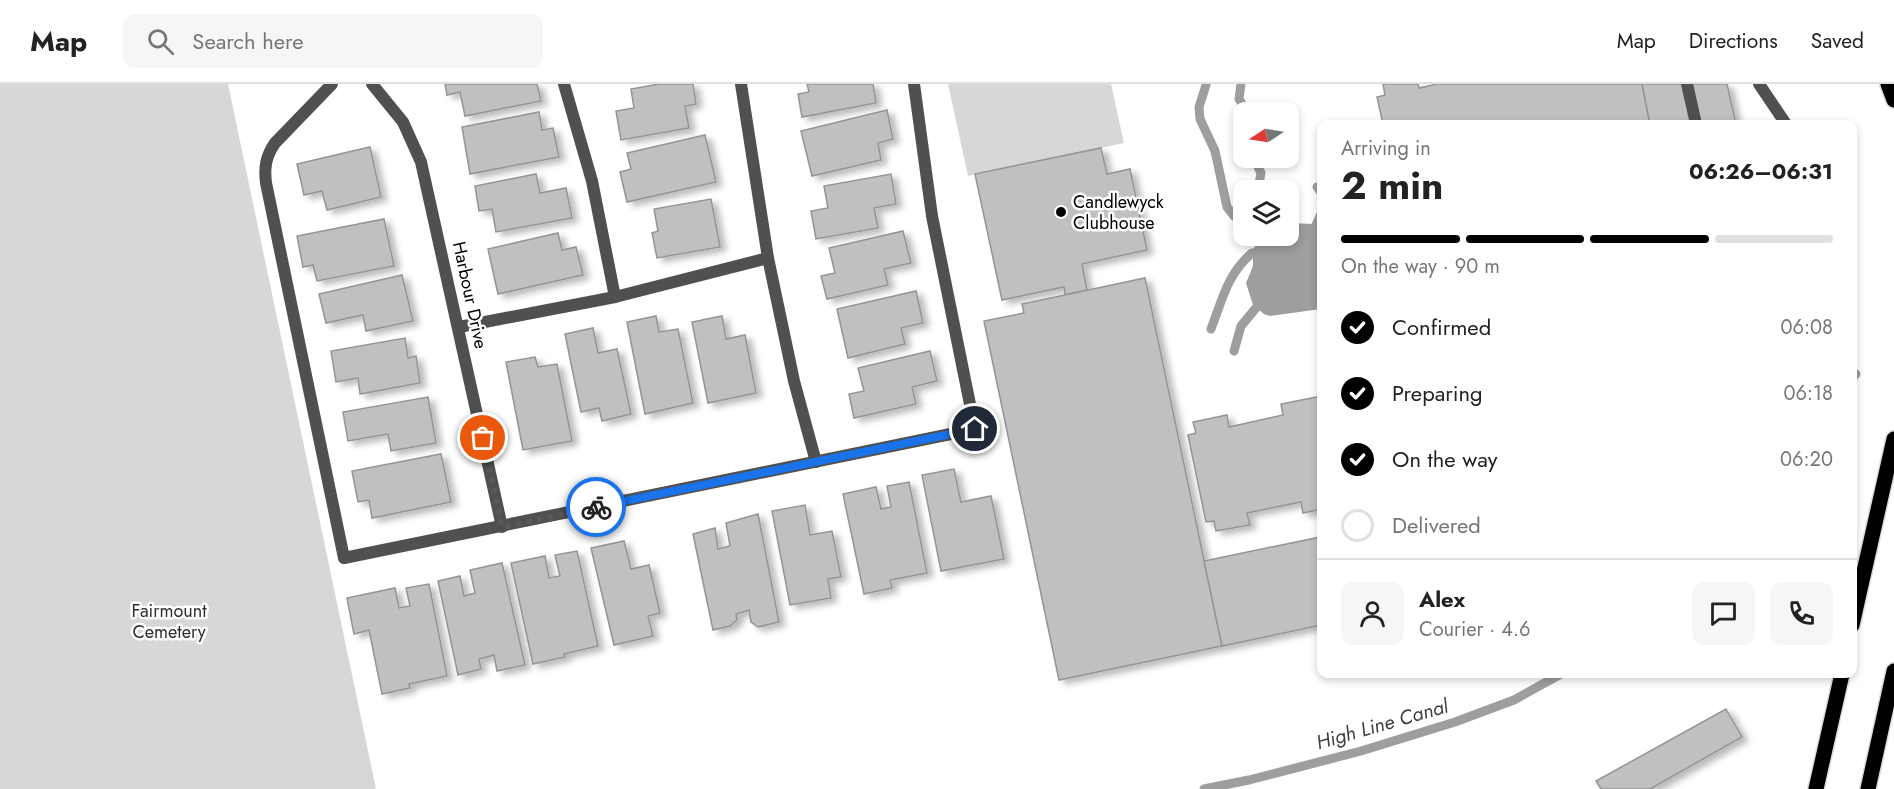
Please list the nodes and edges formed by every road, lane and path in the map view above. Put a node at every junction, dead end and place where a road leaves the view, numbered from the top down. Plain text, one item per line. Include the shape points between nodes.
1 (332, 84) edge
2 (372, 84) edge
3 (564, 84) edge
4 (741, 84) edge
5 (914, 84) edge
6 (1687, 84) edge
7 (1759, 84) edge
8 (1888, 84) edge
9 (1894, 100) edge
10 (1695, 120) edge
11 (1783, 120) edge
12 (768, 258) junction
13 (615, 297) junction
14 (459, 327) junction
15 (1894, 439) edge
16 (816, 462) junction
17 (502, 527) junction
18 (1857, 603) edge
19 (1894, 671) edge
20 (1841, 678) edge
21 (1891, 696) edge
22 (1816, 789) edge
23 (1868, 789) edge

1 - 17 street via 275,143 265,168 344,558
2 - 14 street, Harbour Drive via 400,116 417,149
3 - 13 street via 592,181
4 - 12 street
5 - 16 street via 932,216 975,429
6 - 10 street
7 - 11 street
8 - 9 main road
12 - 13 street
12 - 16 street
13 - 14 street
14 - 17 street, Harbour Drive
15 - 18 main road
16 - 17 street
19 - 21 main road
20 - 22 main road
21 - 23 main road

